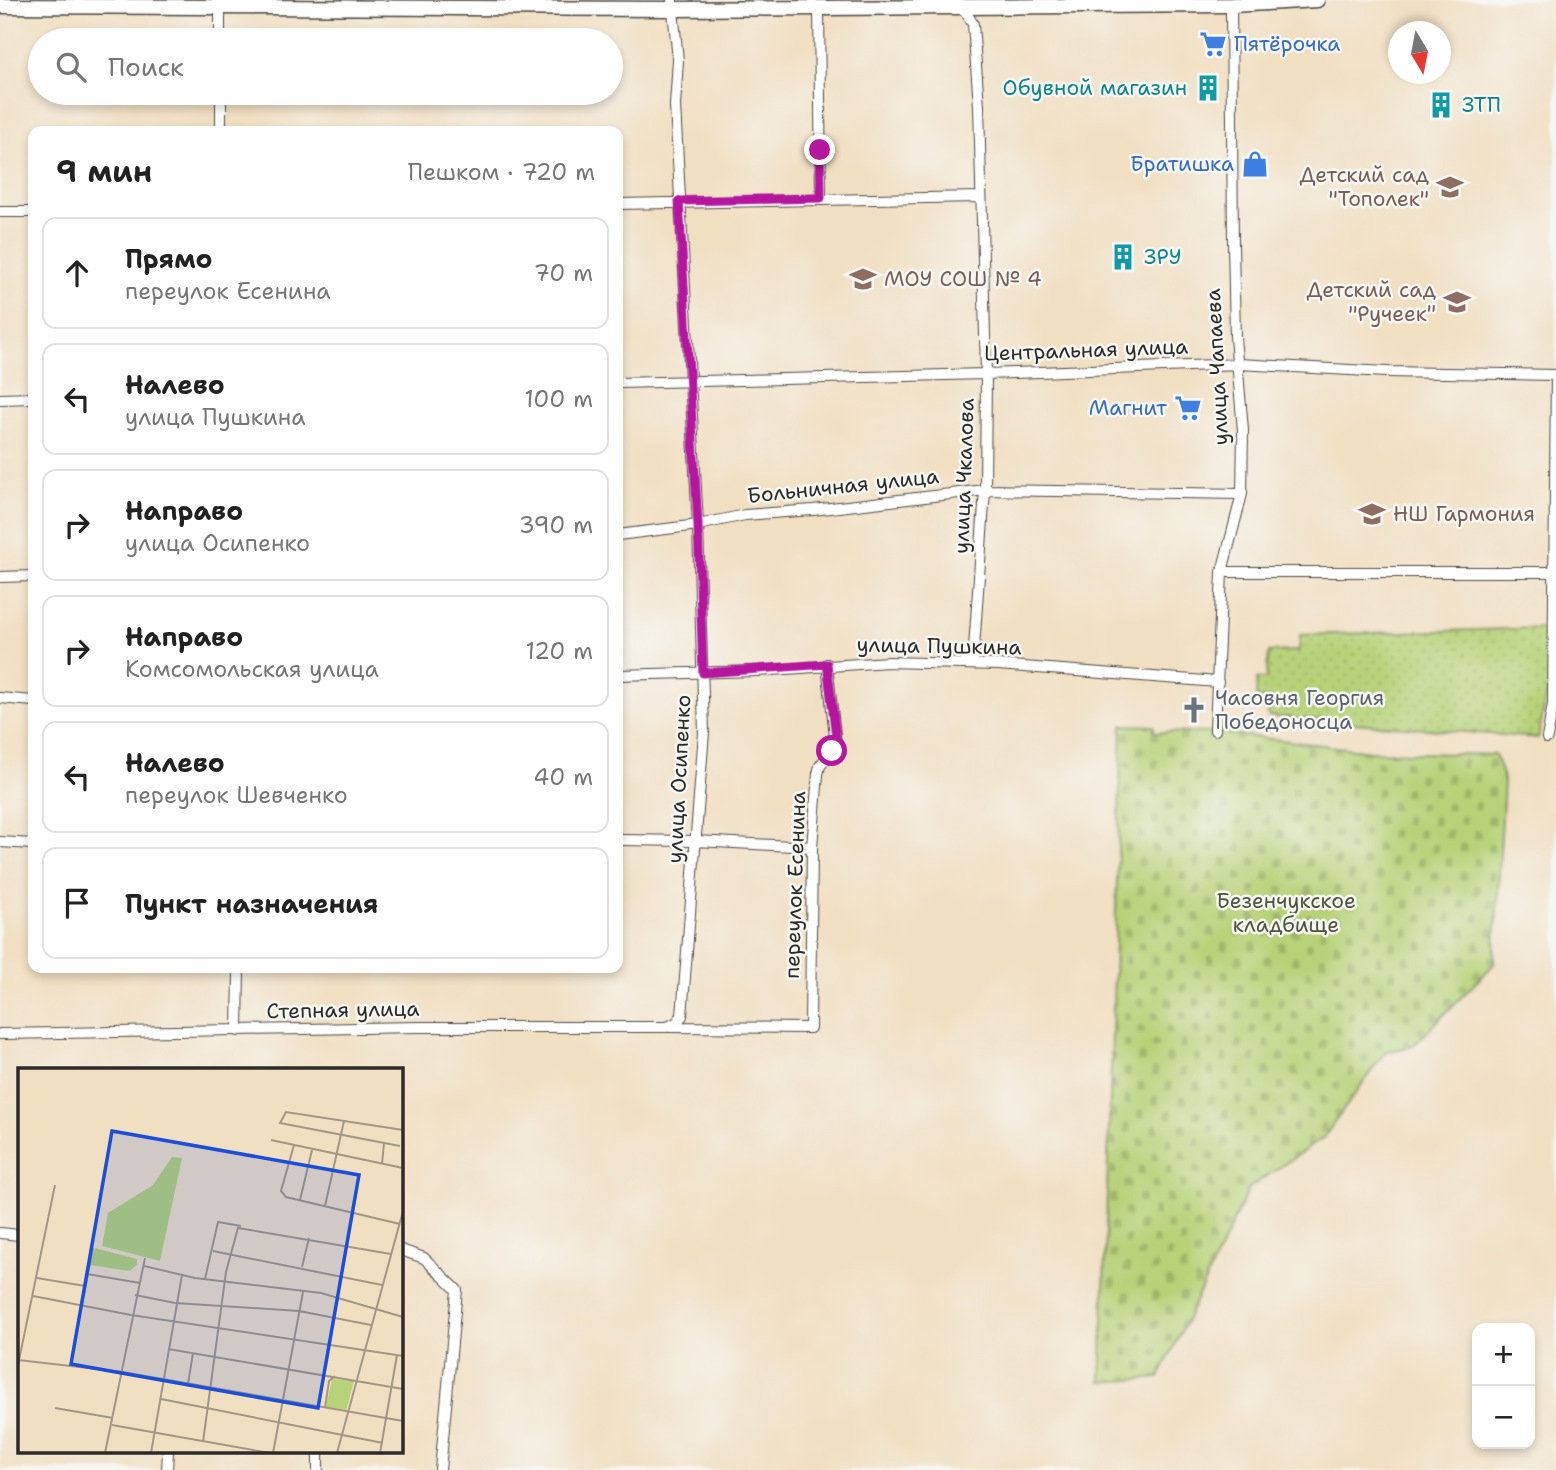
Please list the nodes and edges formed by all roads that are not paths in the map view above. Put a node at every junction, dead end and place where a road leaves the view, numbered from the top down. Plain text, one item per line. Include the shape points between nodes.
1 (1317, 0) edge
2 (220, 3) edge
3 (961, 3) edge
4 (1231, 3) edge
5 (674, 5) edge
6 (0, 6) edge
7 (819, 8) junction
8 (220, 28) edge
9 (221, 105) edge
10 (222, 126) edge
11 (980, 197) junction
12 (821, 198) junction
13 (679, 201) junction
14 (623, 204) edge
15 (0, 212) edge
16 (28, 212) edge
17 (1239, 364) junction
18 (986, 374) junction
19 (1556, 375) edge
20 (690, 380) junction
21 (623, 383) edge
22 (28, 398) edge
23 (0, 399) edge
24 (985, 490) junction
25 (1556, 491) edge
26 (1242, 494) junction
27 (698, 525) junction
28 (623, 534) edge
29 (1222, 572) junction
30 (1554, 572) edge
31 (28, 576) edge
32 (0, 577) edge
33 (1555, 661) edge
34 (973, 663) junction
35 (827, 664) junction
36 (703, 673) junction
37 (623, 675) edge
38 (1218, 682) junction
39 (0, 698) edge
40 (28, 701) edge
41 (1215, 730) dead end
42 (1548, 738) dead end
43 (623, 841) edge
44 (696, 841) junction
45 (0, 842) edge
46 (28, 844) edge
47 (813, 847) junction
48 (239, 973) edge
49 (667, 1027) junction
50 (810, 1028) joint
51 (238, 1031) junction
52 (0, 1034) edge
53 (0, 1233) edge
54 (18, 1235) edge
55 (402, 1250) edge
56 (169, 1452) edge
57 (318, 1452) edge
58 (167, 1470) edge
59 (318, 1470) edge
60 (440, 1470) edge

1 - 4 street
2 - 5 street
2 - 6 street
2 - 8 street
3 - 4 street
3 - 7 street
3 - 11 street, улица Чкалова via 973,24
4 - 17 street, улица Чапаева
5 - 7 street
5 - 13 street, улица Осипенко
7 - 12 street
9 - 10 street
11 - 12 street
11 - 18 street, улица Чкалова
12 - 13 street
13 - 14 street
13 - 20 street, улица Осипенко
15 - 16 street
17 - 18 street, Центральная улица
17 - 19 street, Центральная улица
17 - 26 street, улица Чапаева
18 - 20 street, Центральная улица
18 - 24 street, улица Чкалова
19 - 25 street
20 - 21 street, Центральная улица
20 - 27 street, улица Осипенко
22 - 23 street
24 - 26 street, Больничная улица
24 - 27 street, Больничная улица via 745,515
24 - 34 street, улица Чкалова
25 - 30 street
26 - 29 street, улица Чапаева
27 - 28 street, Больничная улица
27 - 36 street, улица Осипенко
29 - 30 street
29 - 38 street, улица Чапаева
30 - 33 street
31 - 32 street
33 - 42 street
34 - 35 street, улица Пушкина
34 - 38 street, улица Пушкина
35 - 36 street, улица Пушкина
35 - 47 street, переулок Есенина via 836,745 820,766
36 - 37 street, улица Пушкина
36 - 44 street, улица Осипенко
38 - 41 street, улица Чапаева
39 - 40 street
43 - 44 street
44 - 47 street
44 - 49 street, улица Осипенко via 682,1016
45 - 46 street
47 - 50 street, переулок Есенина
48 - 51 street
49 - 50 street, Степная улица
49 - 51 street, Степная улица
51 - 52 street, Степная улица
53 - 54 street
55 - 60 street via 424,1258 457,1290
56 - 58 street
57 - 59 street

